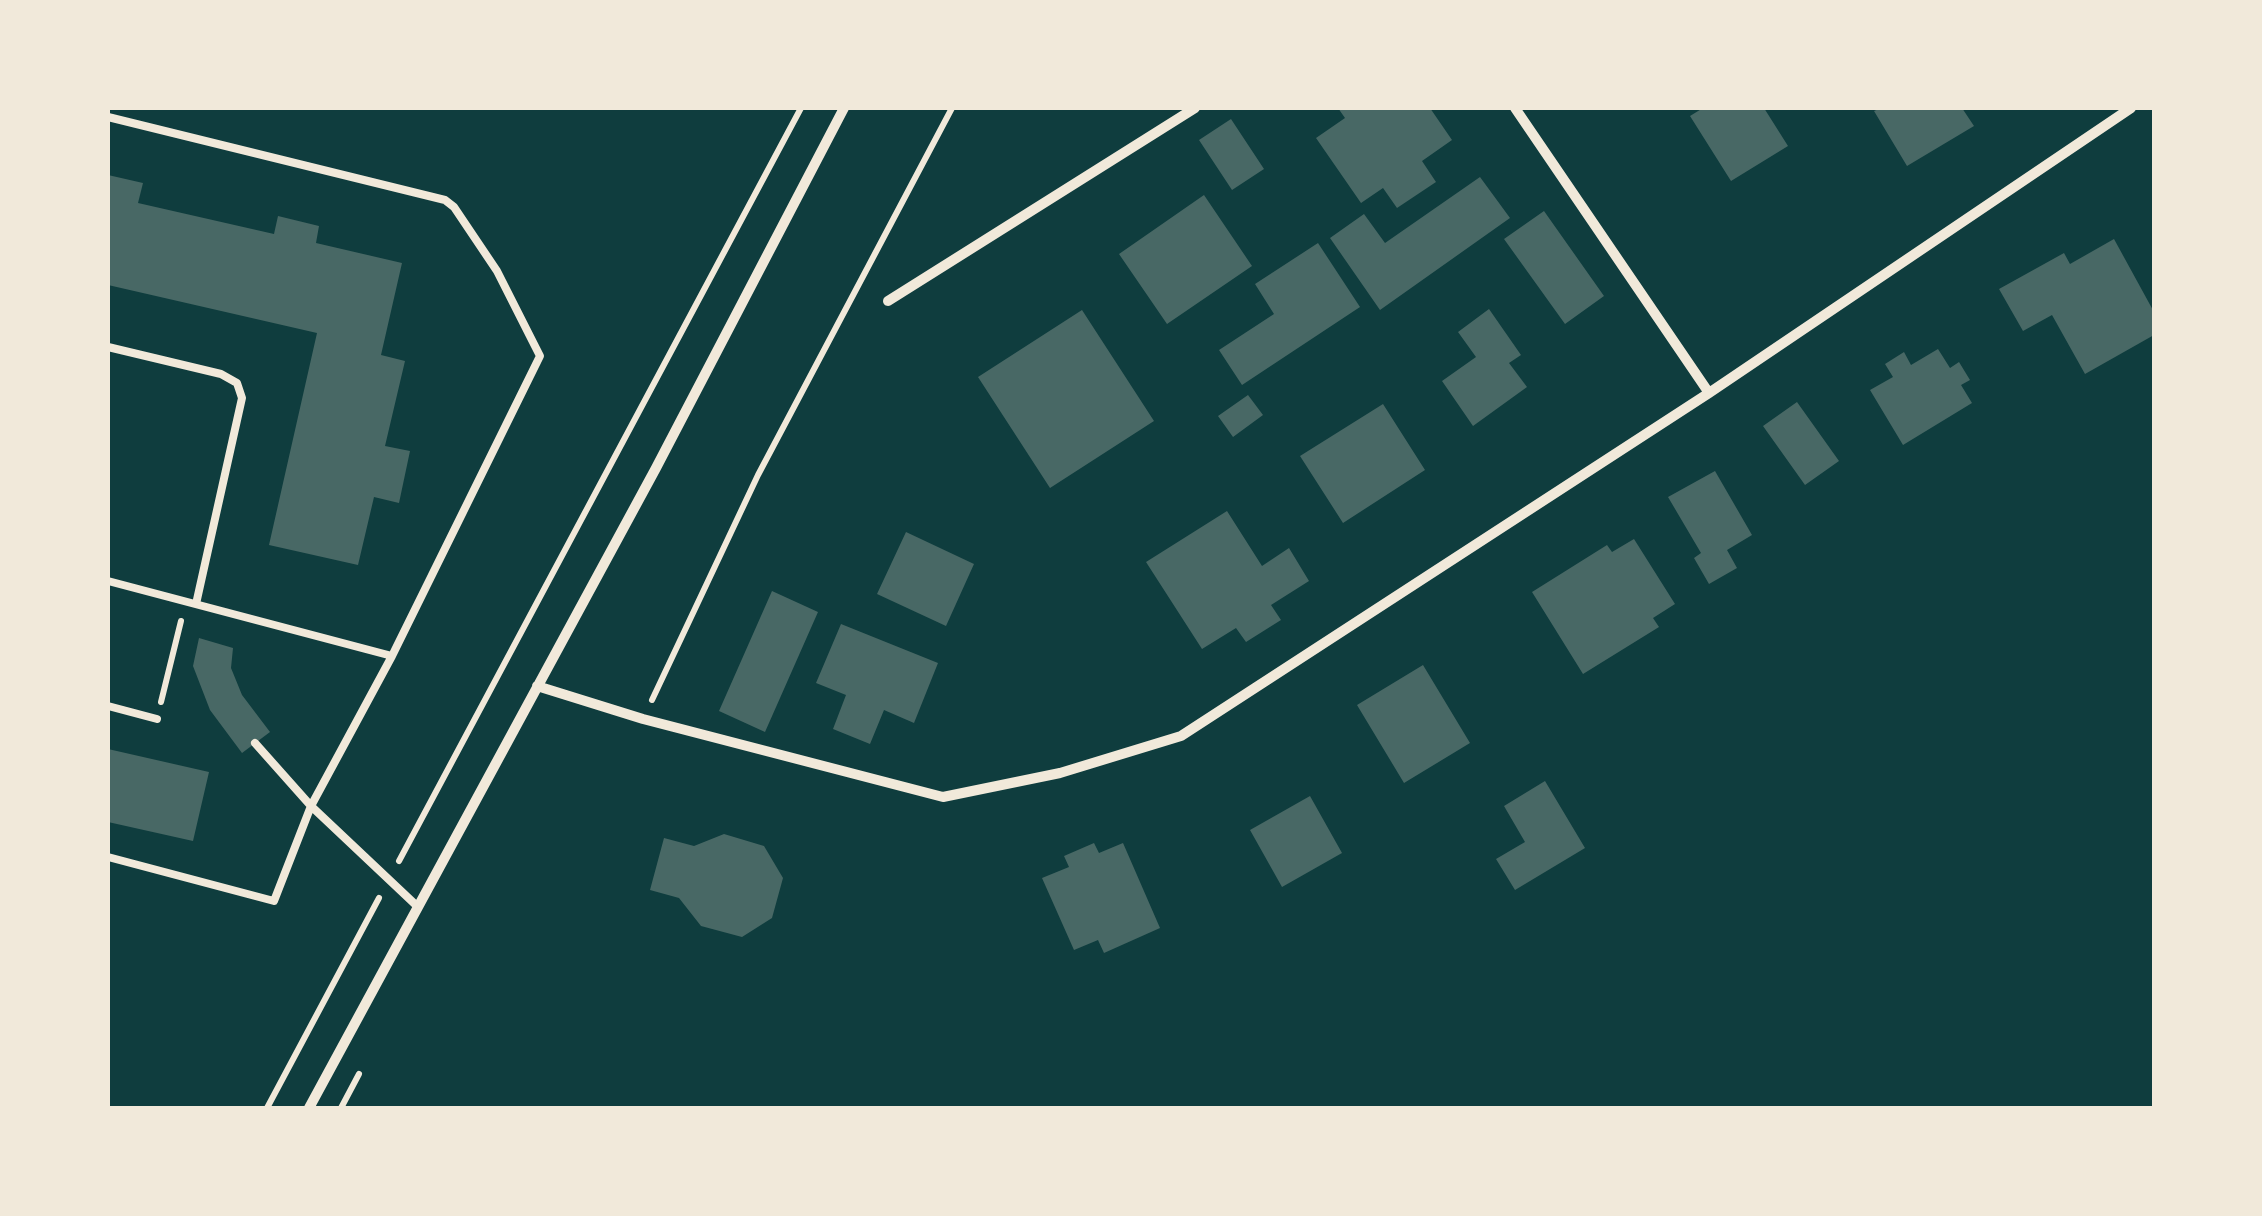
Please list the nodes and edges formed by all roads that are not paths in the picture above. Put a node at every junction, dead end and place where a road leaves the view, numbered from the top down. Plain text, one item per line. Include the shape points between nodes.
1 (844, 108) edge
2 (1195, 108) edge
3 (1515, 108) edge
4 (2131, 108) edge
5 (108, 116) edge
6 (888, 301) dead end
7 (108, 348) edge
8 (1709, 394) junction
9 (108, 580) edge
10 (196, 604) junction
11 (392, 656) junction
12 (537, 686) junction
13 (108, 706) edge
14 (157, 719) road end
15 (255, 743) dead end
16 (311, 806) junction
17 (108, 857) edge
18 (418, 907) junction
19 (309, 1108) edge

1 - 12 street
2 - 6 street
3 - 8 street
4 - 8 street
5 - 11 lane via 445,200 497,272 540,356
7 - 10 lane via 238,383 242,398
8 - 12 street via 1181,736 1060,773 943,797
9 - 10 lane
10 - 11 lane
11 - 16 lane
12 - 18 street
13 - 14 lane
15 - 16 lane
16 - 17 lane via 274,901
16 - 18 lane
18 - 19 street

